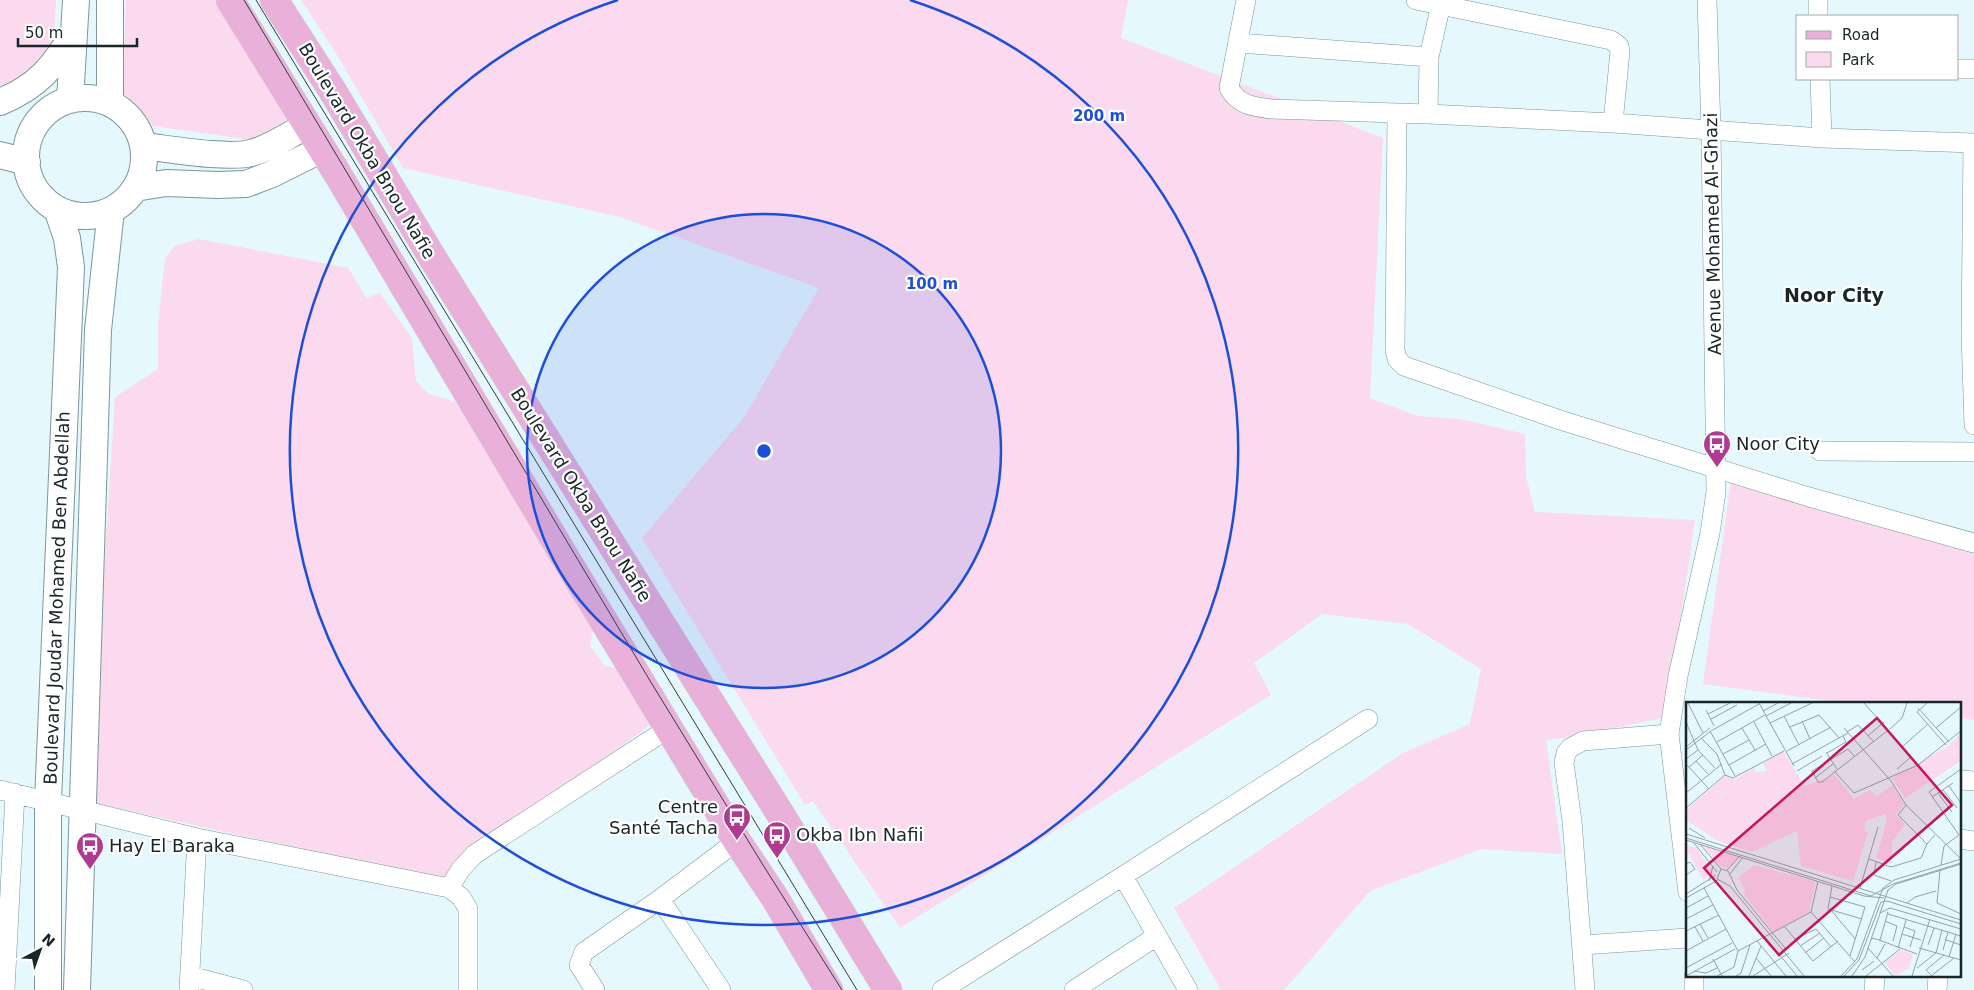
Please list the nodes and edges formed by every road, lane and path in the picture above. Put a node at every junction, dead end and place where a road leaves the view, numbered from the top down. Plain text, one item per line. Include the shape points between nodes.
1 (76, 0) edge
2 (110, 0) edge
3 (230, 0) edge
4 (274, 0) edge
5 (1246, 0) edge
6 (1416, 0) edge
7 (1707, 0) edge
8 (1818, 0) edge
9 (1441, 2) edge
10 (1818, 15) edge
11 (74, 32) junction
12 (1239, 42) junction
13 (1429, 57) junction
14 (1959, 69) edge
15 (1974, 69) edge
16 (1820, 80) edge
17 (70, 100) junction
18 (0, 102) edge
19 (110, 103) junction
20 (1397, 113) junction
21 (0, 114) edge
22 (1428, 114) junction
23 (42, 116) junction
24 (1613, 123) junction
25 (307, 125) junction
26 (1711, 130) junction
27 (1822, 138) junction
28 (1973, 143) edge
29 (143, 146) junction
30 (322, 149) junction
31 (0, 155) edge
32 (27, 162) junction
33 (135, 188) junction
34 (57, 209) junction
35 (111, 210) junction
36 (1973, 334) edge
37 (1974, 424) edge
38 (1820, 451) dead end
39 (1974, 452) edge
40 (1717, 468) junction
41 (1974, 543) edge
42 (1368, 719) dead end
43 (669, 728) junction
44 (1669, 734) junction
45 (7, 791) edge
46 (48, 802) junction
47 (82, 810) junction
48 (197, 838) junction
49 (736, 841) junction
50 (1686, 875) edge
51 (1124, 876) junction
52 (449, 888) junction
53 (660, 899) junction
54 (1157, 936) junction
55 (1686, 938) edge
56 (1582, 945) junction
57 (190, 983) edge
58 (5, 990) edge
59 (48, 990) edge
60 (77, 990) edge
61 (243, 990) edge
62 (468, 990) edge
63 (595, 990) edge
64 (721, 990) edge
65 (829, 990) edge
66 (888, 990) edge
67 (942, 990) edge
68 (1074, 990) edge
69 (1188, 990) edge
70 (1585, 990) edge

1 - 11 main road
2 - 19 main road
3 - 25 main road
4 - 66 main road, Boulevard Okba Bnou Nafie
5 - 12 street
6 - 9 street
7 - 26 street, Avenue Mohamed Al-Ghazi
8 - 10 street
9 - 13 street
9 - 24 street via 1612,40 1620,50
11 - 17 main road
11 - 18 main road via 60,58 41,79
12 - 13 street
12 - 20 street via 1229,88 1238,101 1272,109
13 - 22 street
14 - 15 street
16 - 27 street
17 - 19 main road via 90,98
17 - 23 main road via 54,106
19 - 29 main road via 135,126
20 - 22 street
20 - 40 street via 1394,350 1397,359 1404,366 1524,407
21 - 23 main road
22 - 24 street
23 - 32 main road via 28,142
24 - 26 street
25 - 29 main road via 250,154 229,155
25 - 30 main road
26 - 27 street
26 - 40 street, Avenue Mohamed Al-Ghazi
27 - 28 street
28 - 36 street
29 - 33 main road via 142,173
30 - 33 main road via 246,184 166,183
30 - 43 main road
31 - 32 main road
32 - 34 main road via 30,178 40,196
33 - 35 main road via 125,201
34 - 35 main road via 84,216
34 - 46 main road, Boulevard Joudar Mohamed Ben Abdellah via 67,238 71,267
35 - 47 main road, Boulevard Joudar Mohamed Ben Abdellah via 98,330
36 - 37 street
38 - 39 street
40 - 41 street via 1856,512
40 - 44 street, Avenue Mohamed Al-Ghazi via 1710,533 1678,676
42 - 51 street
43 - 49 main road
43 - 52 street via 475,854
44 - 50 street, Avenue Mohamed Al-Ghazi
44 - 56 street via 1583,741 1566,753 1564,763
45 - 46 street
45 - 58 street
46 - 47 street
46 - 59 main road, Boulevard Joudar Mohamed Ben Abdellah
47 - 48 street
47 - 60 main road, Boulevard Joudar Mohamed Ben Abdellah
48 - 52 street
48 - 57 street
49 - 53 street
49 - 65 main road via 775,898
51 - 54 street
51 - 67 street
52 - 62 street via 461,897 468,910
53 - 63 street via 584,952 579,965
53 - 64 street
54 - 68 street
54 - 69 street
55 - 56 street
56 - 70 street
57 - 61 street

